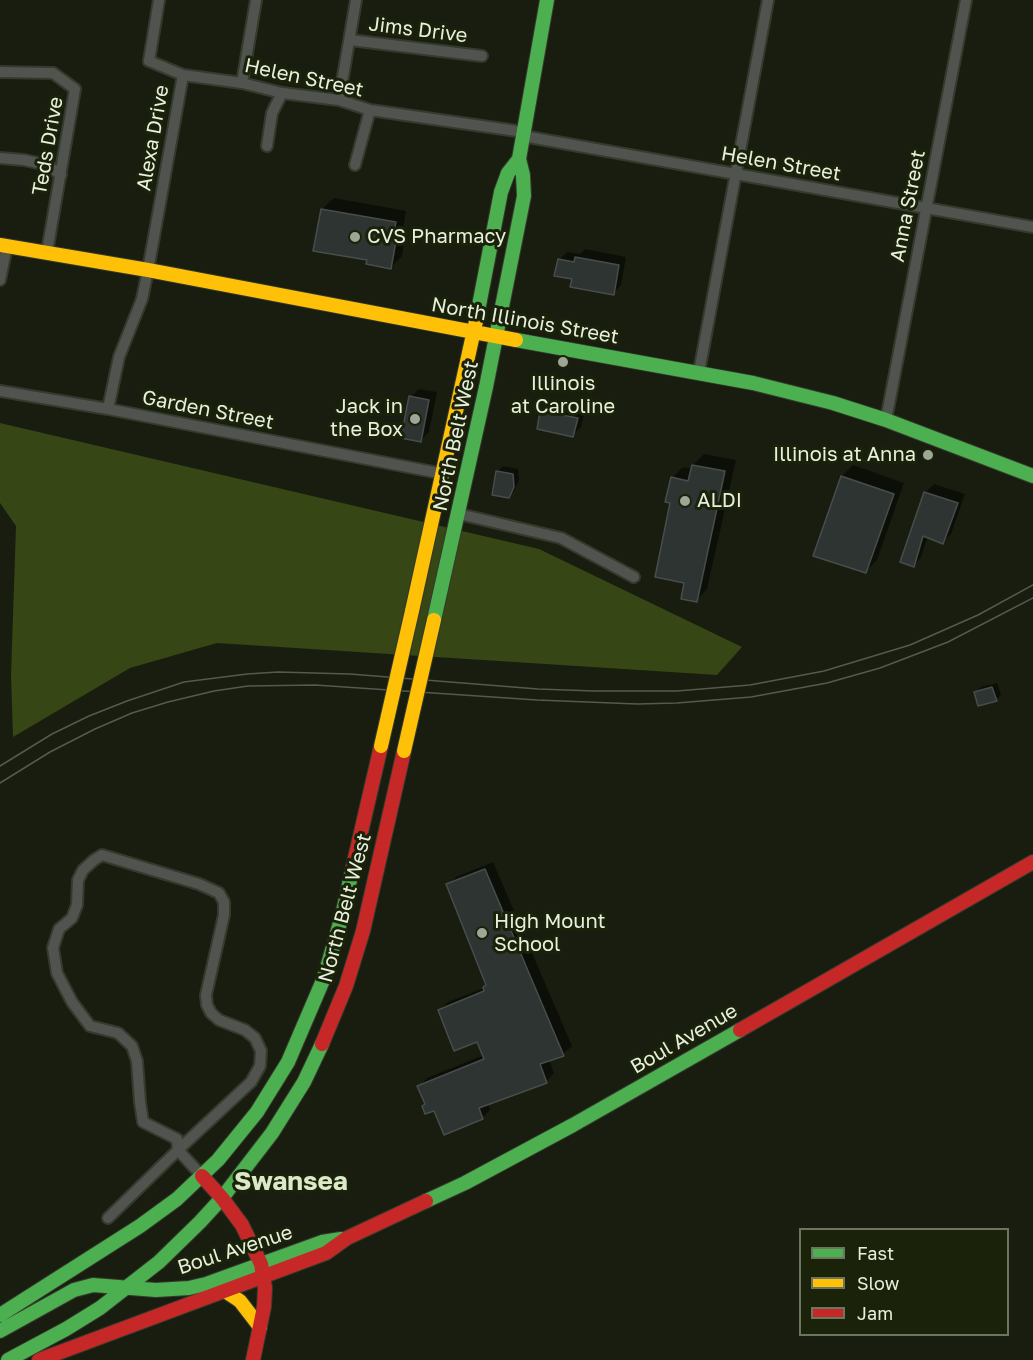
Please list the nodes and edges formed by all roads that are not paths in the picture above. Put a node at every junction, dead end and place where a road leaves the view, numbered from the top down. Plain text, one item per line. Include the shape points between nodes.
1 (159, 0) edge
2 (256, 0) edge
3 (356, 0) edge
4 (547, 0) edge
5 (768, 0) edge
6 (966, 0) edge
7 (350, 40) junction
8 (482, 56) dead end
9 (0, 72) edge
10 (183, 75) junction
11 (242, 83) junction
12 (282, 93) junction
13 (339, 100) junction
14 (370, 110) junction
15 (524, 134) junction
16 (267, 146) dead end
17 (0, 158) edge
18 (519, 159) junction
19 (355, 165) dead end
20 (736, 174) junction
21 (61, 175) junction
22 (926, 208) junction
23 (1033, 226) edge
24 (3, 245) edge
25 (47, 252) junction
26 (148, 270) junction
27 (0, 280) edge
28 (474, 333) junction
29 (497, 337) junction
30 (699, 372) junction
31 (0, 391) edge
32 (108, 409) junction
33 (886, 420) junction
34 (444, 474) junction
35 (1033, 476) edge
36 (459, 514) junction
37 (634, 577) dead end
38 (1033, 862) edge
39 (178, 1150) junction
40 (202, 1176) junction
41 (222, 1198) junction
42 (108, 1218) dead end
43 (262, 1270) junction
44 (128, 1287) junction
45 (225, 1291) junction
46 (0, 1315) edge
47 (260, 1327) junction
48 (0, 1331) edge
49 (8, 1360) edge
50 (39, 1360) edge
51 (253, 1360) edge

1 - 10 street, Alexa Drive via 149,61
2 - 11 street
3 - 7 street
4 - 15 main road
5 - 20 street
6 - 22 street, Anna Street
7 - 8 street, Jims Drive
7 - 13 street
9 - 21 street, Teds Drive via 53,73 75,89
10 - 11 street, Helen Street
10 - 26 street, Alexa Drive
11 - 12 street, Helen Street
12 - 13 street, Helen Street
12 - 16 street via 272,113
13 - 14 street, Helen Street
14 - 15 street, Helen Street
14 - 19 street
15 - 18 main road
15 - 20 street, Helen Street
17 - 21 street via 47,165
18 - 28 main road, North Belt West via 501,192
18 - 29 main road, North Belt West via 524,196
20 - 22 street, Helen Street
20 - 30 street
21 - 25 street, Teds Drive
22 - 23 street, Helen Street
22 - 33 street, Anna Street
24 - 25 main road, North Illinois Street
24 - 27 street
25 - 26 main road, North Illinois Street
26 - 28 main road, North Illinois Street
26 - 32 street via 142,299 119,357
28 - 29 main road, North Illinois Street
28 - 34 main road, North Belt West
29 - 30 main road, North Illinois Street
29 - 36 main road, North Belt West
30 - 33 main road, North Illinois Street
31 - 32 street, Garden Street
32 - 34 street, Garden Street
33 - 35 main road, North Illinois Street
34 - 40 main road, North Belt West, bridge via 327,969 288,1062 266,1099
36 - 37 street via 561,538
36 - 41 main road, North Belt West, bridge via 363,931 336,1012 294,1099
38 - 43 main road, Boul Avenue via 520,1155 347,1238 322,1242
39 - 39 street via 251,1082 260,1066 261,1051 255,1038 219,1020 207,1005 224,902 219,893 199,884 102,855 83,870 72,918 59,929 53,948 57,973 90,1026 118,1033 132,1046 143,1122 177,1139
39 - 40 street
39 - 42 street
40 - 41 main road
40 - 46 main road, North Belt West via 140,1226
41 - 43 main road via 247,1234
41 - 44 main road, North Belt West via 173,1249
43 - 44 main road, Boul Avenue via 189,1288
43 - 45 main road, Boul Avenue
43 - 47 main road via 266,1288
44 - 48 main road, Boul Avenue via 93,1285 74,1290
44 - 49 main road, North Belt West via 66,1329
45 - 47 main road via 240,1301
45 - 50 main road, Boul Avenue
47 - 51 main road

